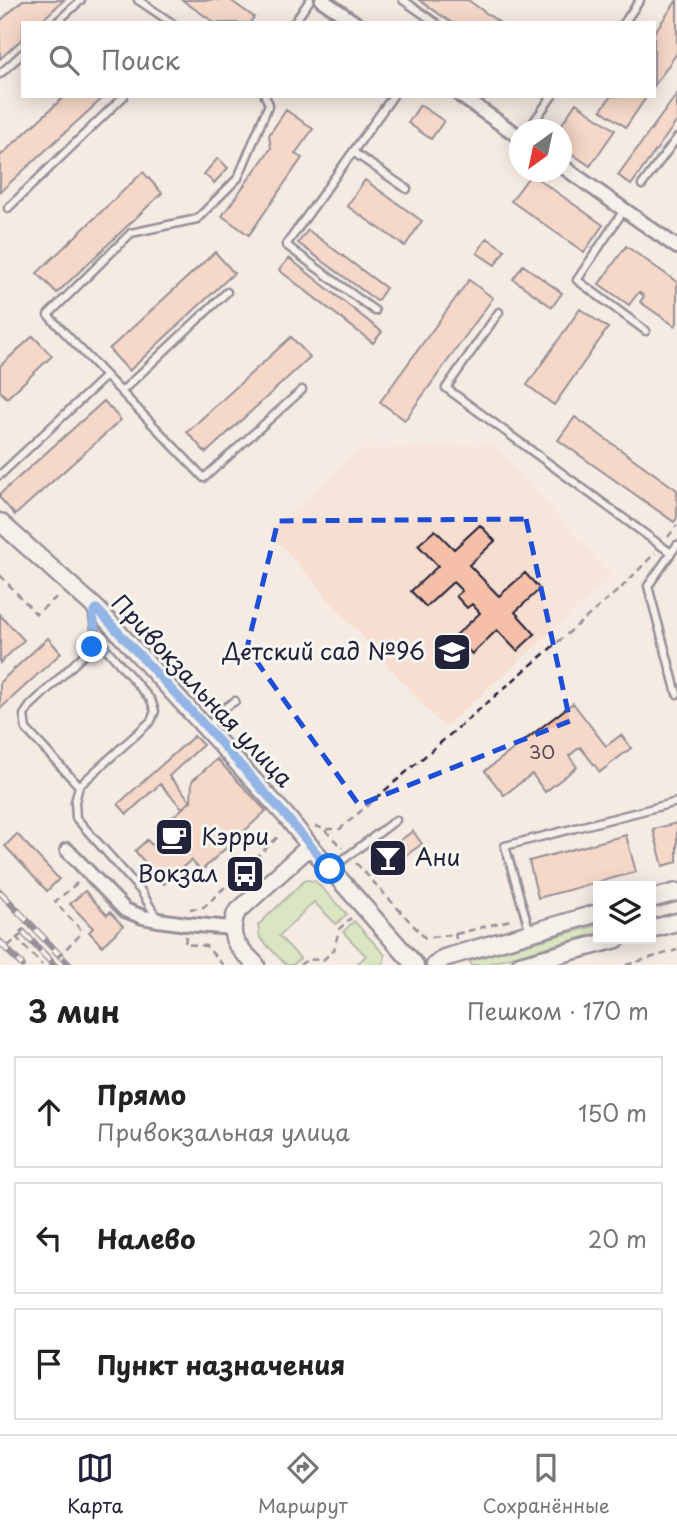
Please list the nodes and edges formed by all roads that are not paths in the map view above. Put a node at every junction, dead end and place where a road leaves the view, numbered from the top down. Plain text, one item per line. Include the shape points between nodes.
1 (81, 0) edge
2 (138, 0) edge
3 (310, 0) edge
4 (322, 0) edge
5 (403, 0) edge
6 (640, 0) edge
7 (58, 21) edge
8 (169, 21) edge
9 (295, 21) edge
10 (352, 21) edge
11 (433, 21) edge
12 (625, 21) edge
13 (21, 55) edge
14 (0, 74) edge
15 (122, 98) edge
16 (266, 98) edge
17 (392, 98) edge
18 (463, 98) edge
19 (550, 99) edge
20 (536, 119) edge
21 (509, 129) edge
22 (677, 138) edge
23 (353, 152) junction
24 (572, 173) edge
25 (642, 185) dead end
26 (407, 189) dead end
27 (8, 208) dead end
28 (624, 210) junction
29 (677, 247) edge
30 (228, 292) dead end
31 (375, 311) dead end
32 (499, 312) dead end
33 (646, 331) dead end
34 (106, 376) junction
35 (302, 390) dead end
36 (121, 392) junction
37 (0, 475) edge
38 (0, 522) edge
39 (677, 545) edge
40 (671, 553) junction
41 (97, 609) junction
42 (105, 647) junction
43 (677, 694) edge
44 (235, 701) dead end
45 (208, 729) junction
46 (79, 786) junction
47 (677, 802) edge
48 (396, 821) dead end
49 (310, 846) junction
50 (67, 850) dead end
51 (330, 869) junction
52 (677, 892) edge
53 (656, 898) edge
54 (593, 914) edge
55 (158, 920) junction
56 (677, 922) edge
57 (231, 928) junction
58 (656, 928) edge
59 (530, 932) junction
60 (598, 944) edge
61 (256, 965) edge
62 (415, 965) edge
63 (435, 965) edge
64 (520, 965) edge

1 - 7 lane
2 - 8 lane
3 - 9 lane
4 - 10 street
5 - 11 lane
6 - 12 lane
13 - 14 lane
15 - 27 lane
16 - 34 lane via 269,104 239,178 197,219 131,233 48,315
17 - 23 lane
18 - 21 street
19 - 20 lane
22 - 25 lane
23 - 26 lane
23 - 31 lane via 286,245
24 - 28 street
28 - 29 street
28 - 33 lane via 577,280
30 - 36 lane
32 - 40 lane via 446,388
34 - 36 lane
34 - 37 lane
35 - 36 lane via 204,478
38 - 41 street, Привокзальная улица
39 - 40 lane
40 - 43 lane via 648,586
41 - 42 lane via 93,615 96,637
41 - 45 street, Привокзальная улица
42 - 46 lane via 151,700 155,711 151,720
42 - 46 lane via 92,647 24,715 26,729
44 - 45 lane via 220,711
45 - 49 street, Привокзальная улица
46 - 55 lane via 76,818 141,891
47 - 59 lane via 505,846
48 - 51 lane
49 - 51 street, Привокзальная улица
49 - 57 street via 236,913
50 - 55 street via 125,910
51 - 62 street, Привокзальная улица
52 - 53 street
54 - 59 street
55 - 57 street
56 - 58 street
57 - 61 street via 235,942
59 - 63 street via 444,957
60 - 64 street

